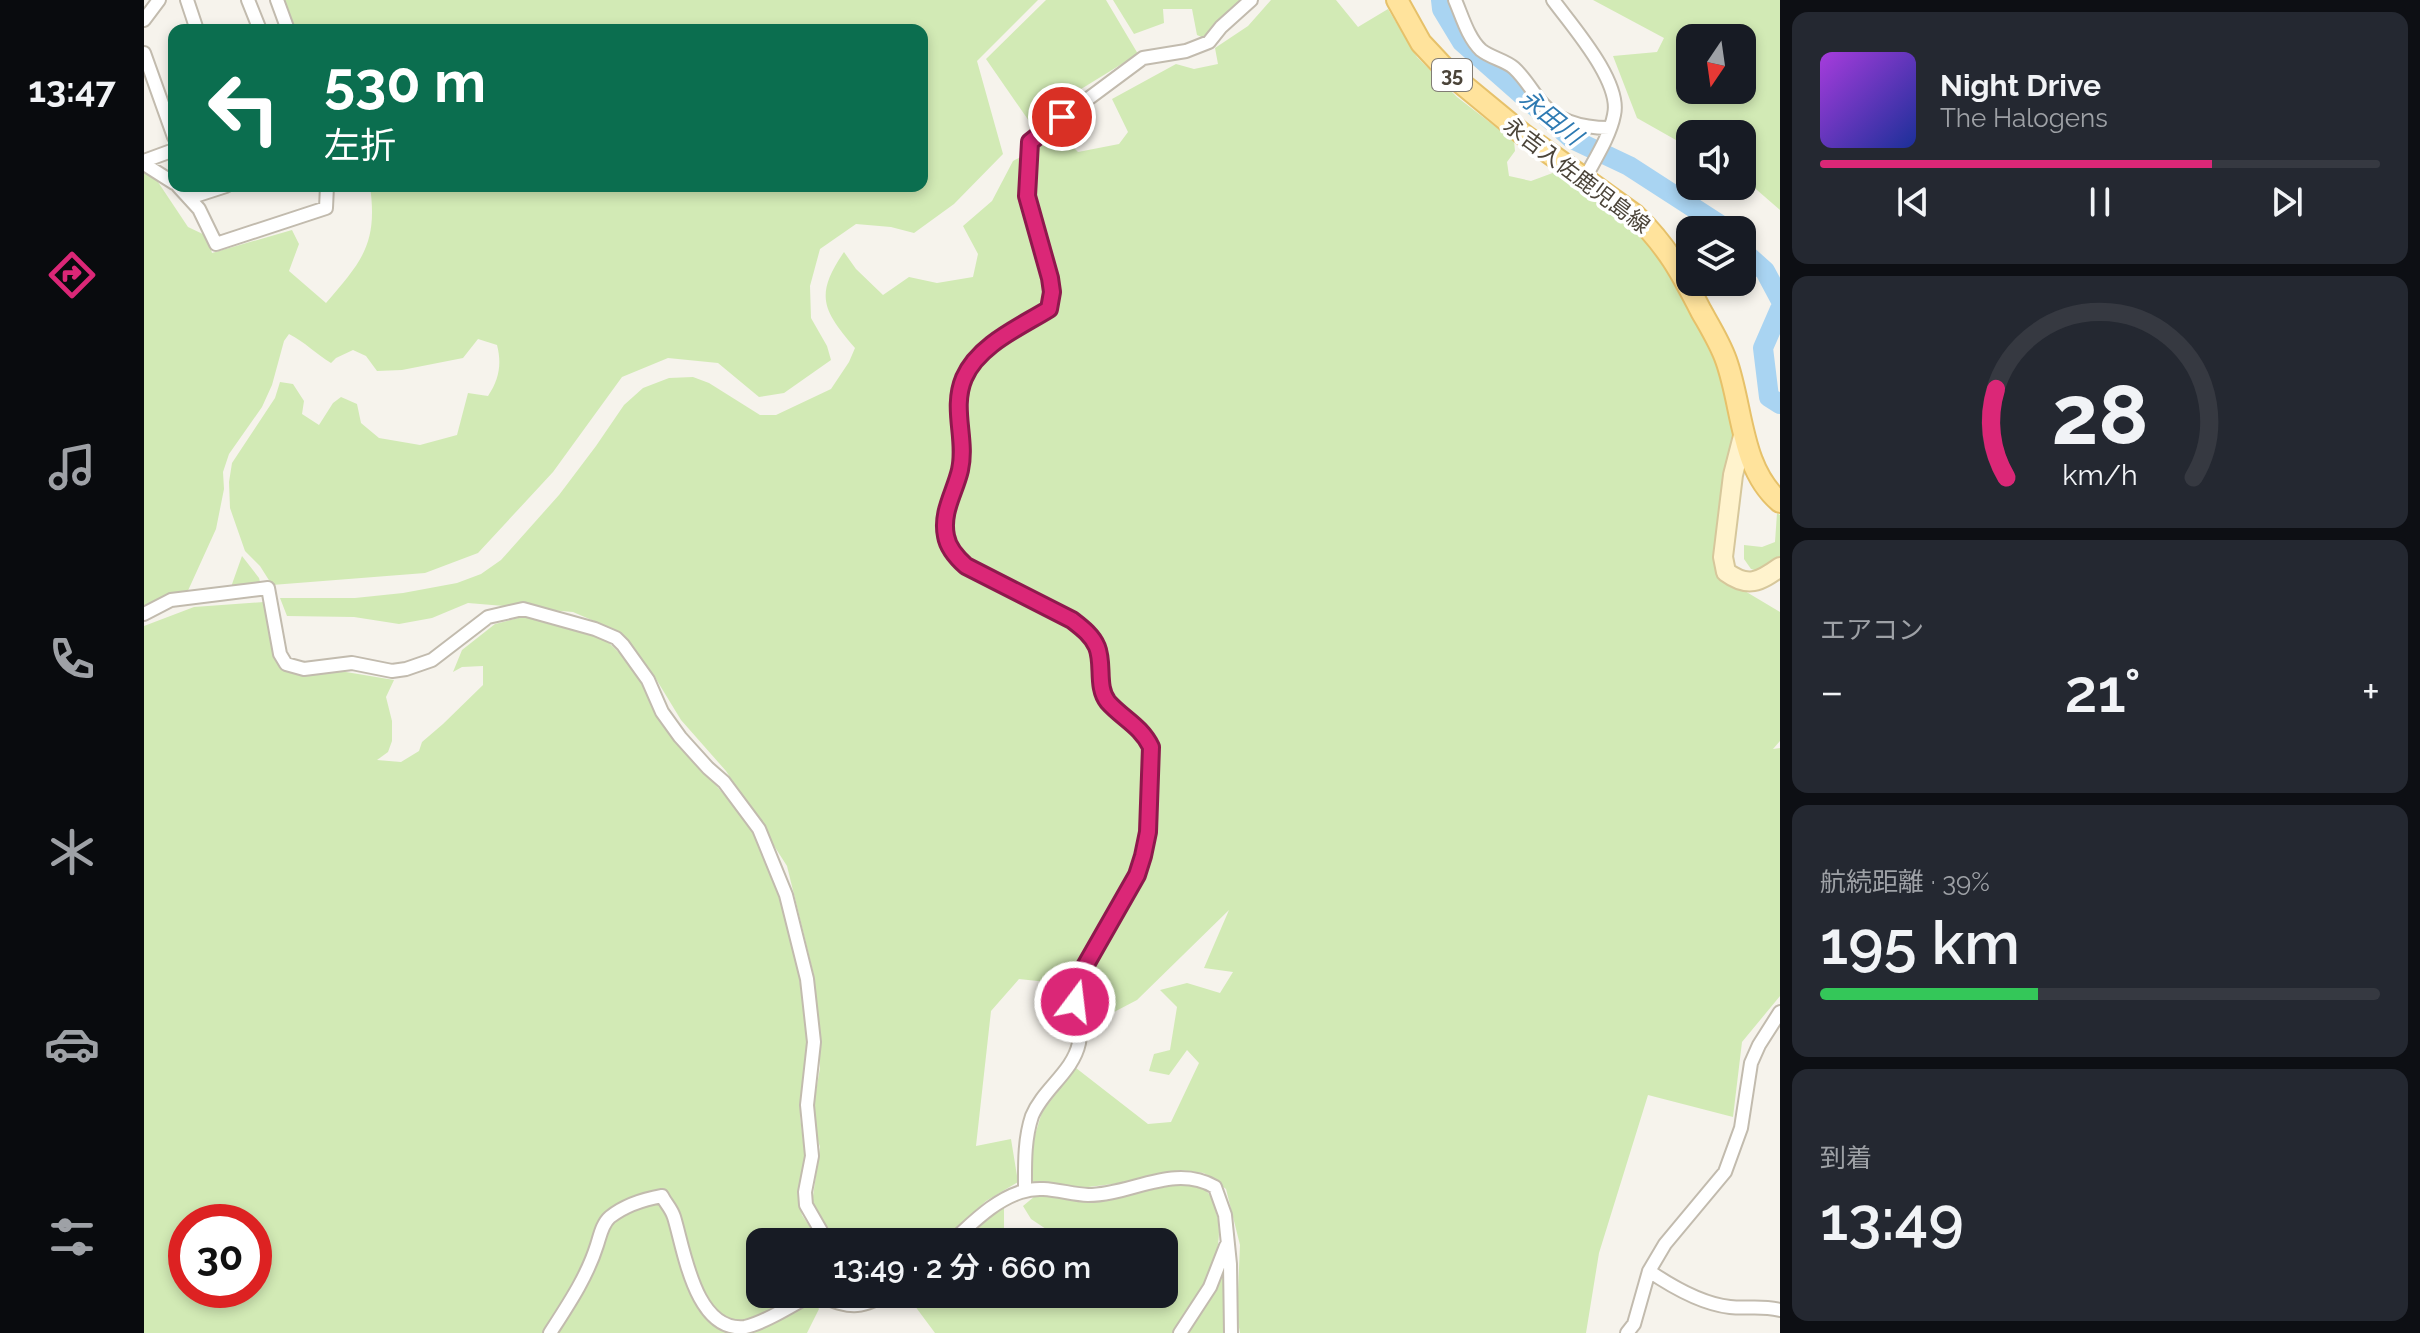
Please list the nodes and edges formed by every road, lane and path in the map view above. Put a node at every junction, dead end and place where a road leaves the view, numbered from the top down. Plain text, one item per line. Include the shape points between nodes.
1 (159, 0) edge
2 (187, 0) edge
3 (248, 0) edge
4 (277, 0) edge
5 (1251, 0) edge
6 (1397, 0) edge
7 (1455, 0) edge
8 (1553, 0) edge
9 (144, 20) edge
10 (195, 24) edge
11 (258, 24) edge
12 (286, 24) edge
13 (144, 53) edge
14 (168, 120) edge
15 (1607, 132) junction
16 (168, 152) edge
17 (144, 162) edge
18 (1588, 173) junction
19 (168, 178) edge
20 (183, 192) edge
21 (208, 192) edge
22 (327, 192) edge
23 (189, 198) junction
24 (1744, 432) junction
25 (1780, 502) edge
26 (1780, 567) edge
27 (144, 614) edge
28 (1780, 1012) edge
29 (1025, 1191) junction
30 (819, 1228) edge
31 (968, 1228) edge
32 (1227, 1243) junction
33 (1649, 1271) junction
34 (785, 1308) edge
35 (1780, 1310) edge
36 (550, 1333) edge
37 (1180, 1333) edge
38 (1231, 1333) edge
39 (1627, 1333) edge

1 - 9 street
2 - 10 street
3 - 11 street
4 - 12 street
5 - 29 street via 1209,42 1143,58 1030,142 1027,196 1050,278 1049,309 978,356 964,378 958,406 960,472 945,521 955,556 1087,632 1097,645 1107,700 1137,726 1151,747 1143,856 1075,989 1080,1041 1074,1059 1033,1115 1025,1148
6 - 18 main road, 永吉入佐鹿児島線 / 35 via 1421,43 1450,74 1524,135
7 - 15 street via 1481,49 1512,66 1543,104 1560,118
8 - 15 street via 1608,79 1615,114
13 - 14 street
15 - 18 street
16 - 17 street
17 - 19 street
18 - 24 main road, 永吉入佐鹿児島線 / 35 via 1656,236 1674,260 1727,361
20 - 23 street
21 - 23 street
22 - 23 street via 326,208 216,244
24 - 25 main road, 永吉入佐鹿児島線 / 35 via 1763,485
24 - 26 street via 1733,475 1723,557 1726,572 1750,583
27 - 30 street via 171,600 268,588 280,654 286,664 304,669 352,663 406,669 432,660 488,617 523,609 616,638 648,680 680,737 724,782 759,829 786,895 807,979 814,1042 807,1105 812,1156 805,1192
28 - 33 street via 1751,1063 1741,1128 1725,1172
29 - 31 street via 1006,1198
29 - 32 street via 1087,1195 1164,1179 1206,1182 1218,1194
32 - 37 street via 1210,1287
32 - 38 street
33 - 35 street via 1705,1301
33 - 39 street
34 - 36 street via 744,1328 726,1327 712,1317 698,1299 673,1214 662,1196 633,1205 604,1224 592,1262

